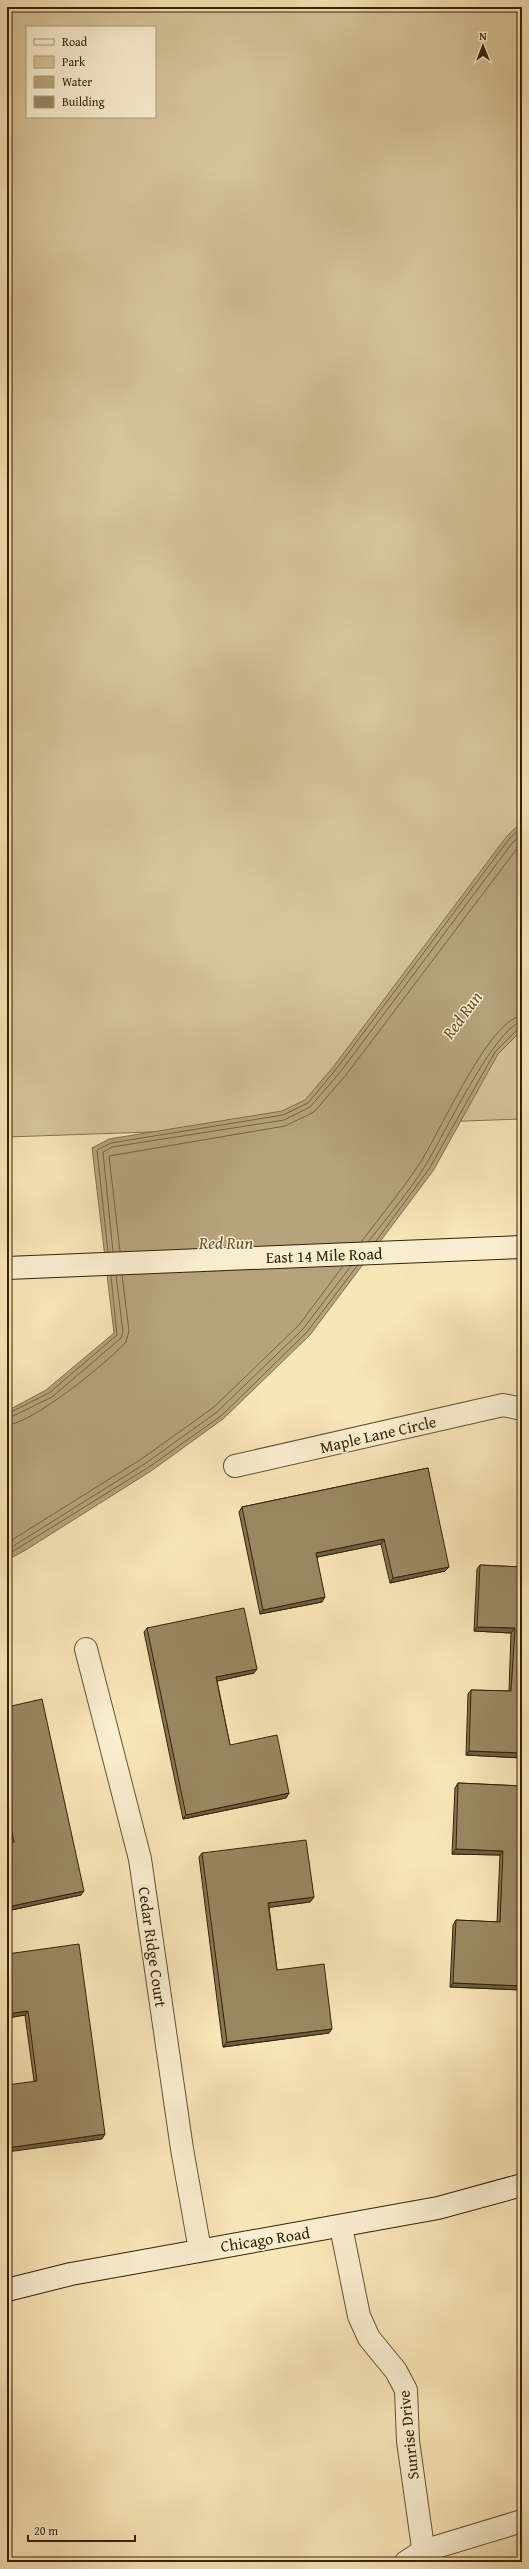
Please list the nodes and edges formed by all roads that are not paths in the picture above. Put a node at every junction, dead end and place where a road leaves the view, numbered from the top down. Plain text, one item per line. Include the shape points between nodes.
1 (522, 1247) edge
2 (7, 1268) edge
3 (522, 1409) edge
4 (235, 1466) dead end
5 (86, 1649) dead end
6 (522, 2185) edge
7 (341, 2227) junction
8 (200, 2250) junction
9 (7, 2290) edge
10 (522, 2521) edge
11 (418, 2558) edge

1 - 2 street, East 14 Mile Road
3 - 4 street, Maple Lane Circle via 503,1405
5 - 8 street, Cedar Ridge Court via 140,1859 182,2149
6 - 7 street, Chicago Road via 438,2208
7 - 8 street, Chicago Road
7 - 11 street, Sunrise Drive via 359,2316 369,2338 396,2371 406,2390
8 - 9 street, Chicago Road via 71,2274
10 - 11 street

